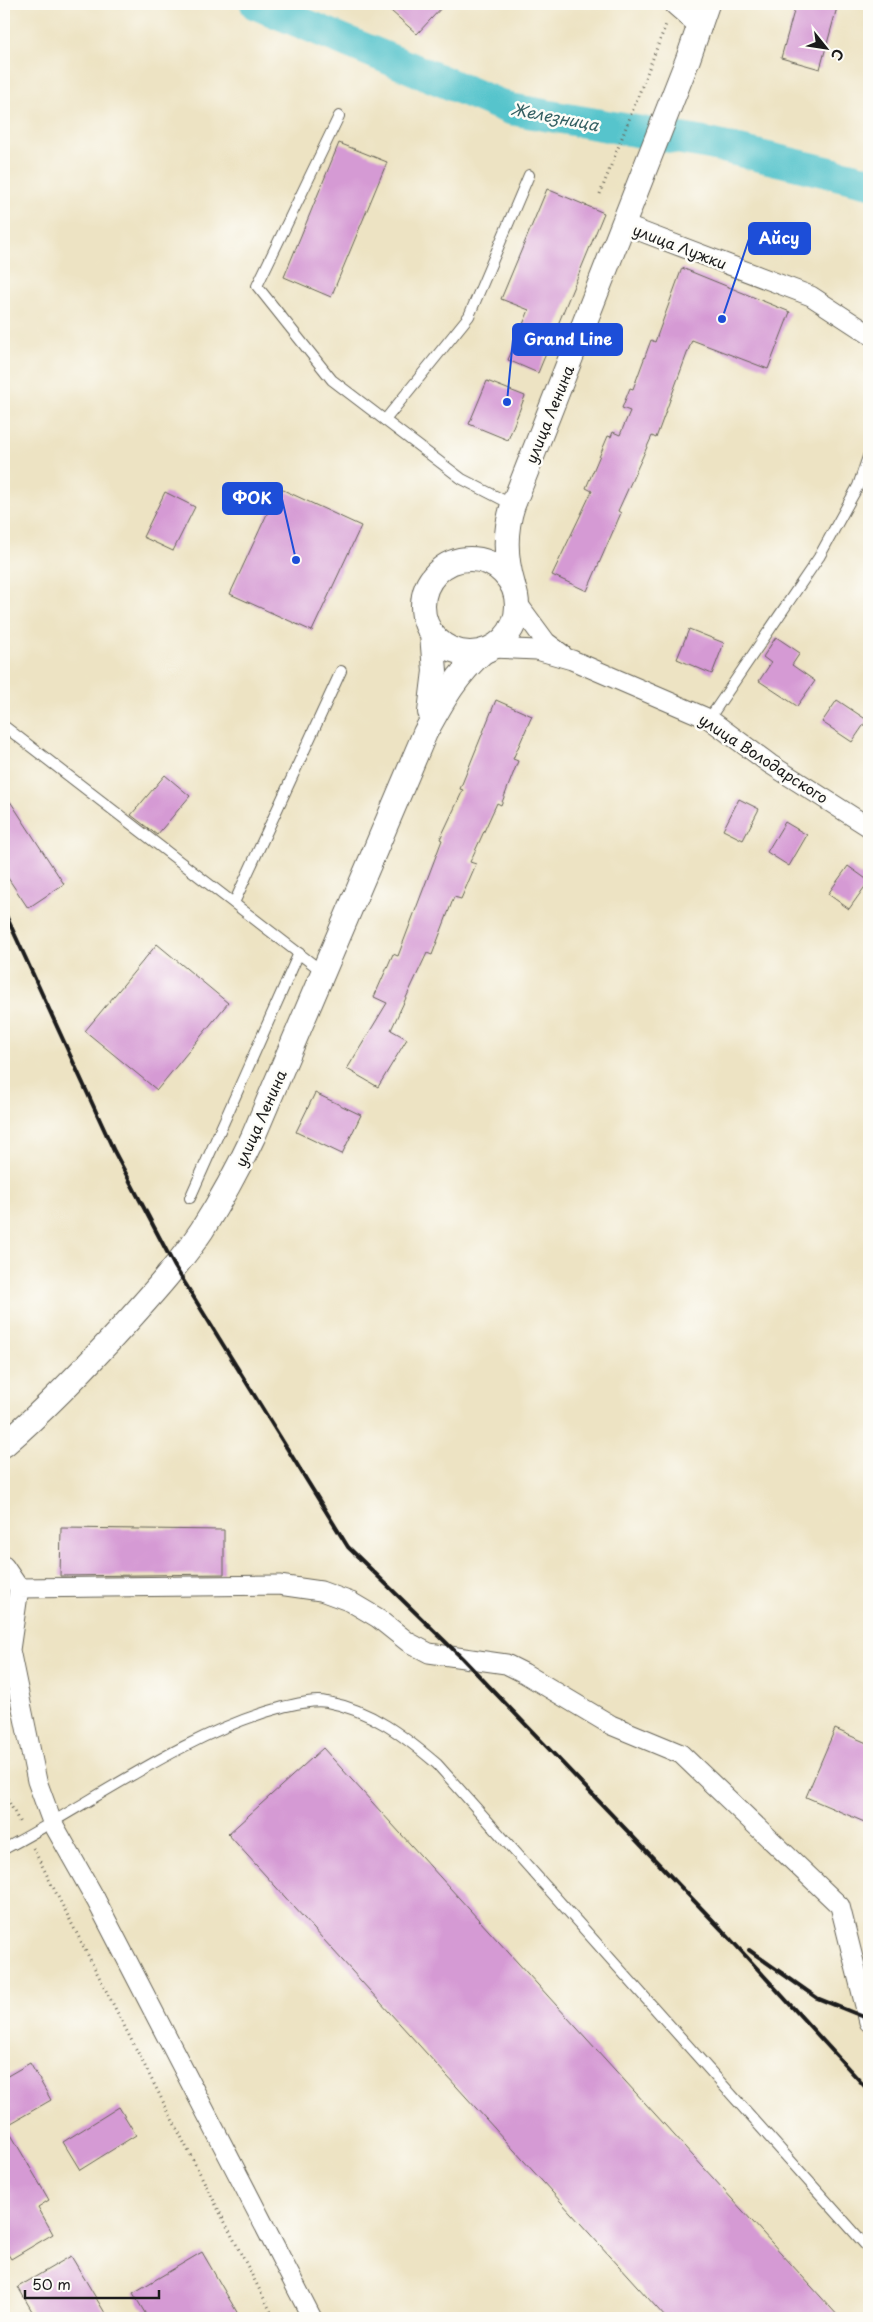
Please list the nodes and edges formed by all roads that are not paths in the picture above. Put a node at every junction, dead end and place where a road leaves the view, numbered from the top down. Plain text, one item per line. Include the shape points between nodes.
1 (672, 12) edge
2 (704, 14) edge
3 (339, 116) dead end
4 (528, 175) dead end
5 (624, 225) junction
6 (869, 334) edge
7 (385, 420) junction
8 (869, 454) edge
9 (511, 511) junction
10 (460, 560) junction
11 (515, 594) junction
12 (432, 634) junction
13 (488, 650) junction
14 (572, 660) junction
15 (341, 671) dead end
16 (709, 719) junction
17 (4, 726) edge
18 (425, 733) junction
19 (869, 827) edge
20 (234, 903) junction
21 (299, 953) junction
22 (323, 972) junction
23 (190, 1198) dead end
24 (4, 1446) edge
25 (4, 1566) edge
26 (19, 1588) junction
27 (52, 1822) junction
28 (4, 1849) edge
29 (869, 2022) edge
30 (869, 2249) edge
31 (312, 2318) edge

1 - 2 street
2 - 5 street, улица Ленина
3 - 7 lane via 257,286 332,380
4 - 7 lane via 469,316
5 - 6 street, улица Лужки via 811,296
5 - 9 street, улица Ленина
7 - 9 lane via 462,479
8 - 16 lane via 858,486 819,557
9 - 10 street via 482,549
9 - 11 street via 507,564
10 - 11 street via 476,559 490,563 504,572
10 - 12 street via 434,576 426,590 425,620
11 - 13 street via 516,617 512,630
11 - 14 street via 546,642
12 - 13 street via 442,645 455,651 469,654
12 - 18 street via 436,671
13 - 14 street via 537,650
13 - 18 street via 465,667
14 - 16 street, улица Володарского
15 - 20 lane
16 - 19 street, улица Володарского via 770,764
17 - 20 lane
18 - 22 street, улица Ленина
20 - 21 lane
21 - 22 lane
21 - 23 lane
22 - 24 street, улица Ленина via 239,1166 202,1231 169,1274 77,1378
25 - 26 street
26 - 27 street via 10,1650 37,1782
26 - 29 street via 279,1585 321,1592 351,1602 429,1653 506,1664 524,1673 611,1725 681,1754 840,1906
27 - 28 lane
27 - 30 lane via 201,1737 253,1715 295,1704 326,1701 371,1715 407,1738 438,1764
27 - 31 street via 101,1909

